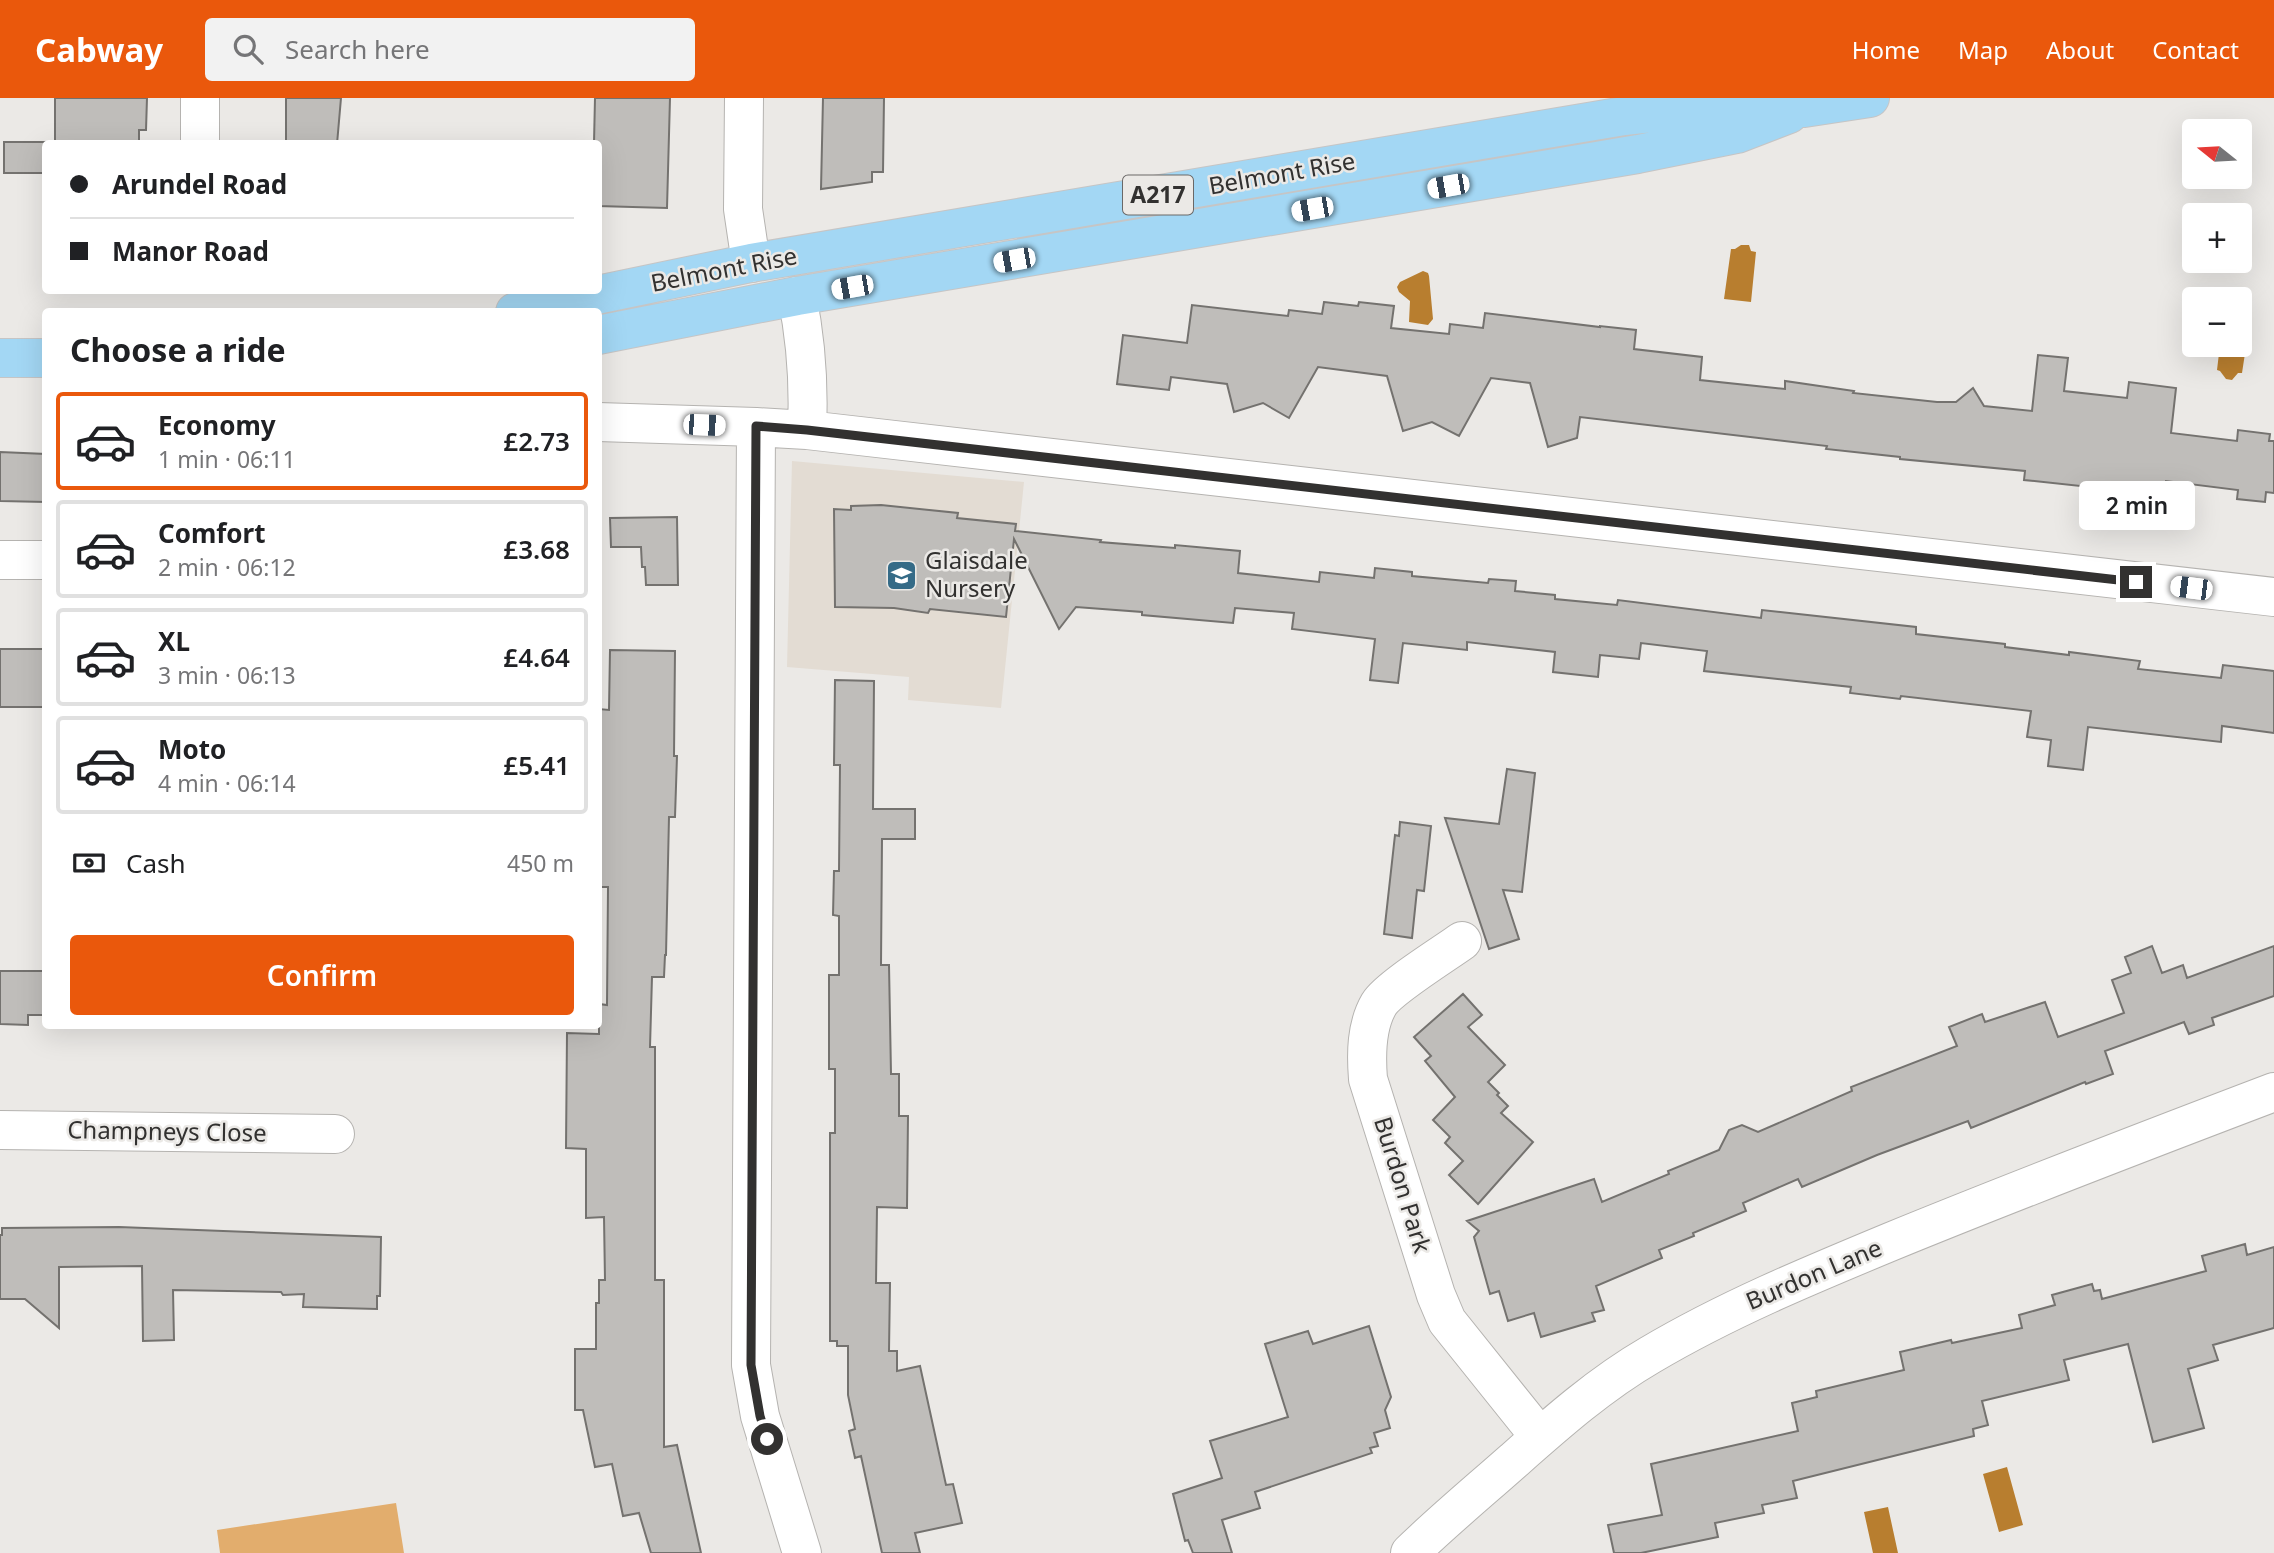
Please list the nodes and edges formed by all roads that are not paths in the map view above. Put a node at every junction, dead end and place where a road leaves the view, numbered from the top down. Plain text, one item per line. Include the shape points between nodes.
1 (200, 98) edge
2 (744, 98) edge
3 (1870, 98) edge
4 (1804, 108) junction
5 (200, 140) edge
6 (751, 263) junction
7 (602, 294) edge
8 (602, 294) edge
9 (797, 296) junction
10 (534, 308) edge
11 (602, 334) edge
12 (0, 358) edge
13 (42, 358) edge
14 (602, 422) edge
15 (756, 426) junction
16 (807, 430) junction
17 (0, 560) edge
18 (42, 560) edge
19 (2274, 597) edge
20 (1462, 941) dead end
21 (2274, 1092) edge
22 (0, 1130) edge
23 (335, 1134) dead end
24 (1540, 1437) junction
25 (802, 1553) edge
26 (1410, 1553) edge

1 - 5 street
2 - 6 street via 743,209
3 - 4 highway, Belmont Rise / A217
4 - 6 highway, Belmont Rise / A217 via 1732,104 1624,116
4 - 9 highway, Belmont Rise / A217 via 1737,134 1638,154
6 - 8 highway, Belmont Rise / A217
7 - 10 highway, Belmont Rise / A217
9 - 11 highway, Belmont Rise / A217
9 - 16 street via 804,333
12 - 13 highway
14 - 15 street
15 - 16 street
15 - 25 street via 751,1365 760,1416
16 - 19 street
17 - 18 street
20 - 24 street, Burdon Park via 1380,1003 1365,1053 1368,1079 1447,1321
21 - 24 street, Burdon Lane via 1980,1205 1751,1302 1649,1355
22 - 23 street, Champneys Close
24 - 26 street, Burdon Lane

